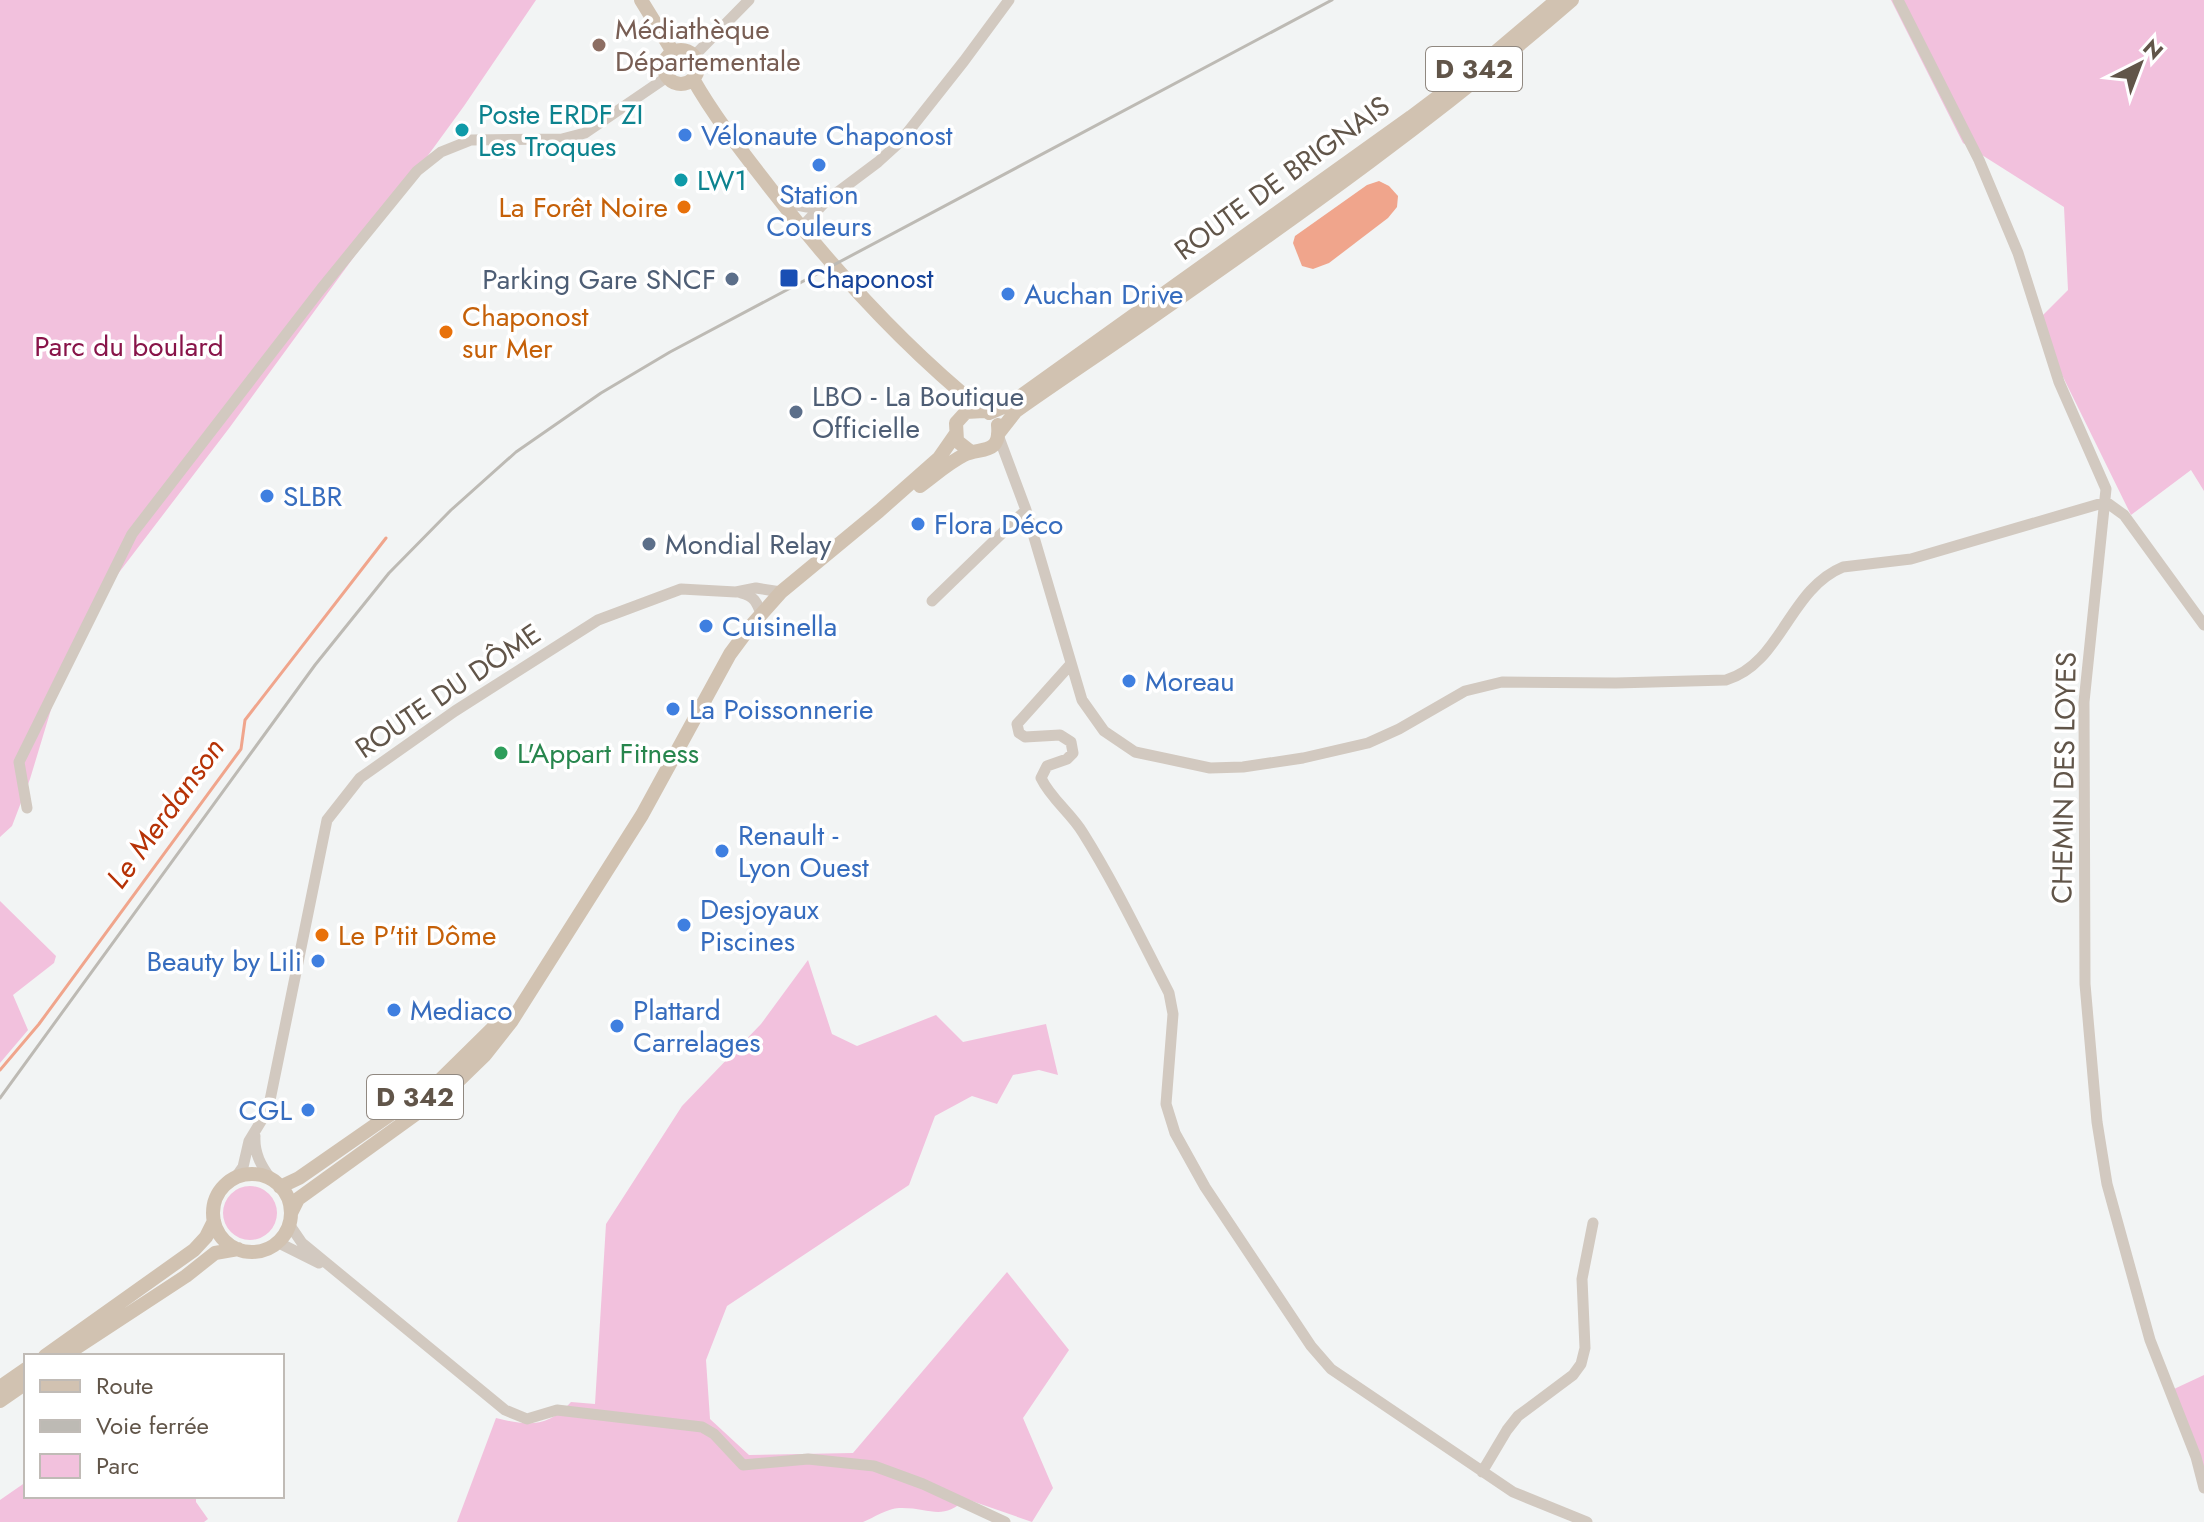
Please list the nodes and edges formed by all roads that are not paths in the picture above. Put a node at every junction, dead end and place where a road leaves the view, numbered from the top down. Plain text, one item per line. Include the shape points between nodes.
1 (641, 0) edge
2 (749, 0) edge
3 (1009, 0) edge
4 (1557, 0) edge
5 (1572, 0) edge
6 (1898, 0) edge
7 (673, 52) junction
8 (694, 56) junction
9 (667, 77) junction
10 (693, 79) junction
11 (752, 168) junction
12 (826, 201) junction
13 (781, 202) junction
14 (801, 228) junction
15 (865, 301) junction
16 (951, 386) junction
17 (985, 411) junction
18 (958, 418) junction
19 (998, 434) junction
20 (955, 435) junction
21 (976, 452) junction
22 (1010, 468) junction
23 (2106, 502) junction
24 (1026, 510) junction
25 (879, 511) junction
26 (736, 592) junction
27 (781, 592) junction
28 (932, 601) dead end
29 (761, 614) junction
30 (2204, 625) edge
31 (1070, 665) junction
32 (27, 808) dead end
33 (533, 985) junction
34 (255, 1132) junction
35 (236, 1177) junction
36 (276, 1183) junction
37 (290, 1218) junction
38 (214, 1221) junction
39 (1593, 1223) dead end
40 (277, 1242) junction
41 (238, 1249) junction
42 (341, 1275) junction
43 (48, 1354) edge
44 (67, 1354) edge
45 (24, 1370) edge
46 (24, 1384) edge
47 (0, 1387) edge
48 (0, 1401) edge
49 (1482, 1472) junction
50 (2204, 1488) edge
51 (1005, 1522) edge
52 (1587, 1522) edge

1 - 7 main road
2 - 8 street
3 - 12 street via 900,142
4 - 17 main road, ROUTE DE BRIGNAIS / D 342 via 1404,122 1008,405
5 - 19 main road, ROUTE DE BRIGNAIS / D 342 via 1417,126 1016,411
6 - 23 street, CHEMIN DES LOYES via 1979,160 2018,253 2059,382 2106,489
7 - 8 main road via 685,50
7 - 9 main road via 664,66
8 - 10 main road via 698,71
9 - 10 main road via 680,84
9 - 32 street via 585,133 562,139 471,140 441,152 417,171 132,534 19,762
10 - 11 main road
11 - 13 main road
11 - 15 main road via 806,248
12 - 13 street via 807,207
12 - 14 street
13 - 14 main road
14 - 15 main road
15 - 16 main road
16 - 17 main road
16 - 18 main road
17 - 18 main road
17 - 19 main road via 996,422
18 - 20 main road
19 - 21 main road via 992,446
19 - 22 street
20 - 21 main road via 960,446
20 - 25 main road, D 342 via 939,458
21 - 22 street
21 - 25 main road, D 342
22 - 24 street
23 - 30 street via 2124,515
23 - 31 street via 1928,555 1832,571 1803,598 1757,662 1734,678 1502,682 1465,691 1368,743 1303,758 1210,768 1135,752 1092,717
23 - 50 street, CHEMIN DES LOYES via 2084,702 2085,984 2097,1122 2107,1184 2150,1340
24 - 28 street
24 - 31 street
25 - 27 main road, D 342
26 - 27 street, ROUTE DU DÔME
26 - 29 street via 751,595
26 - 34 street, ROUTE DU DÔME via 681,589 598,620 360,778 327,820 268,1110
27 - 29 main road, D 342
29 - 33 main road, D 342 via 730,654 642,815
31 - 49 street via 1017,724 1019,733 1060,735 1071,742 1073,753 1047,766 1041,778 1108,874 1169,993 1173,1014 1166,1104 1175,1133 1205,1187 1331,1369
33 - 36 main road, D 342 via 440,1080 299,1178
33 - 37 main road, D 342 via 502,1033 449,1090 298,1199
34 - 35 street, ROUTE DU DÔME
34 - 36 street via 261,1166
35 - 36 main road via 248,1174
35 - 38 main road via 218,1193
36 - 37 main road via 286,1194
37 - 40 main road
37 - 42 street via 302,1243
38 - 41 main road via 221,1237
38 - 43 main road via 194,1250
39 - 49 street via 1582,1279 1581,1364 1518,1416
40 - 41 main road via 254,1252
40 - 42 street
41 - 44 main road via 215,1253
42 - 51 street via 505,1410 527,1419 557,1410 702,1427 743,1465 808,1459 874,1466
45 - 47 main road
46 - 48 main road
49 - 52 street via 1525,1497

